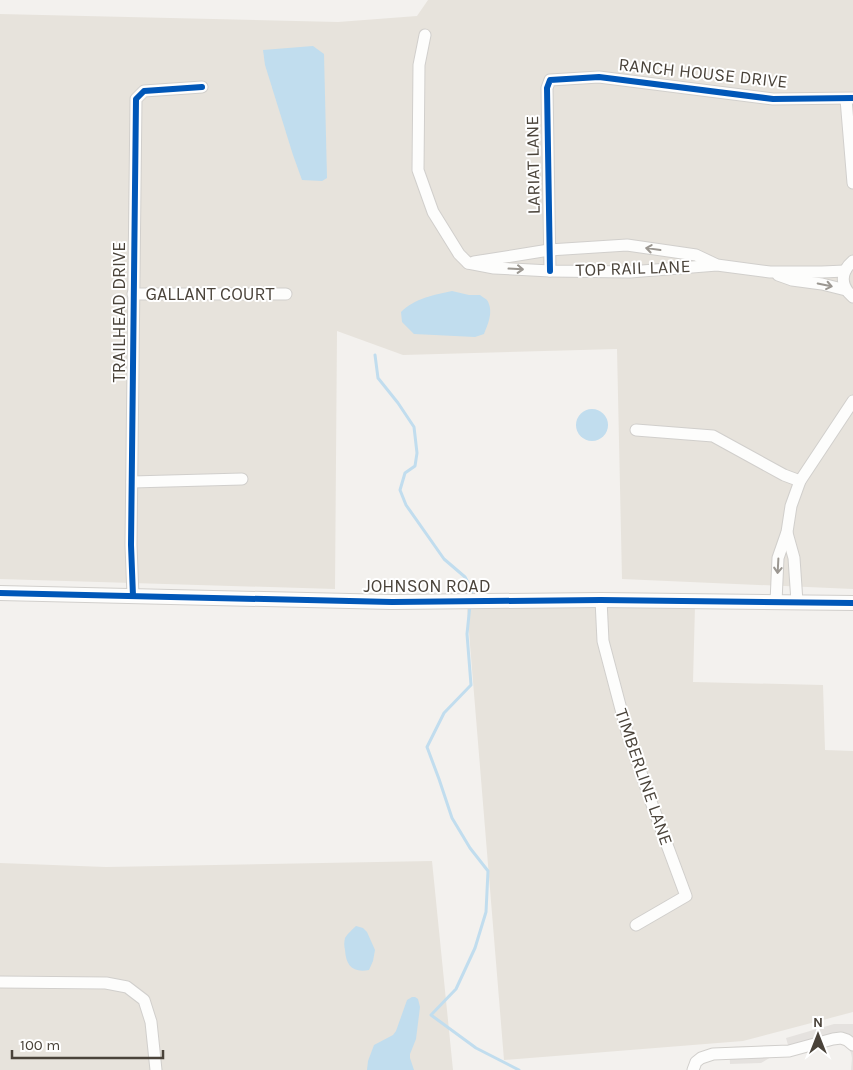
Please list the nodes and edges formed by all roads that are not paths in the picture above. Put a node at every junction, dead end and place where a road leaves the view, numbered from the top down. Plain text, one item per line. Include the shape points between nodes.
1 (425, 35) dead end
2 (550, 80) joint
3 (202, 87) dead end
4 (849, 99) edge
5 (853, 183) edge
6 (549, 250) junction
7 (851, 262) edge
8 (468, 263) junction
9 (717, 265) junction
10 (550, 271) junction
11 (770, 272) junction
12 (849, 293) edge
13 (134, 294) junction
14 (286, 294) dead end
15 (853, 401) edge
16 (636, 430) dead end
17 (242, 479) dead end
18 (800, 481) junction
19 (132, 482) junction
20 (787, 532) junction
21 (0, 593) edge
22 (133, 596) junction
23 (601, 600) junction
24 (776, 602) junction
25 (797, 602) junction
26 (853, 603) edge
27 (636, 925) dead end
28 (0, 982) edge
29 (853, 1045) edge
30 (156, 1070) edge
31 (692, 1070) edge

1 - 8 street via 419,65 418,170 433,212 458,254
2 - 4 street, RANCH HOUSE DRIVE via 599,77 773,99
2 - 6 street, LARIAT LANE via 547,88
3 - 13 street, TRAILHEAD DRIVE via 144,91 136,99
4 - 5 street
6 - 8 street, TOP RAIL LANE
9 -> 6 street, TOP RAIL LANE via 696,255 627,245
6 - 10 street, TOP RAIL LANE
7 - 11 street, TOP RAIL LANE via 822,272
7 - 12 street via 843,282
8 -> 10 street, TOP RAIL LANE
9 - 10 street, TOP RAIL LANE via 630,272
9 - 11 street, TOP RAIL LANE
11 -> 12 street, TOP RAIL LANE
13 - 14 street, GALLANT COURT
13 - 19 street, TRAILHEAD DRIVE
15 - 18 street
16 - 18 street via 713,436
17 - 19 street
18 - 20 street via 791,506
19 - 22 street, TRAILHEAD DRIVE
20 -> 24 street via 778,558
20 - 25 street via 794,558
21 - 22 street, JOHNSON ROAD
22 - 23 street, JOHNSON ROAD via 392,602
23 - 24 street, JOHNSON ROAD
23 - 27 street, TIMBERLINE LANE via 603,641 627,732 686,896
24 - 25 street, JOHNSON ROAD
25 - 26 street, JOHNSON ROAD
28 - 30 street via 106,983 127,987 144,1000 151,1022
29 - 31 street via 841,1038 789,1051 713,1054 701,1058

